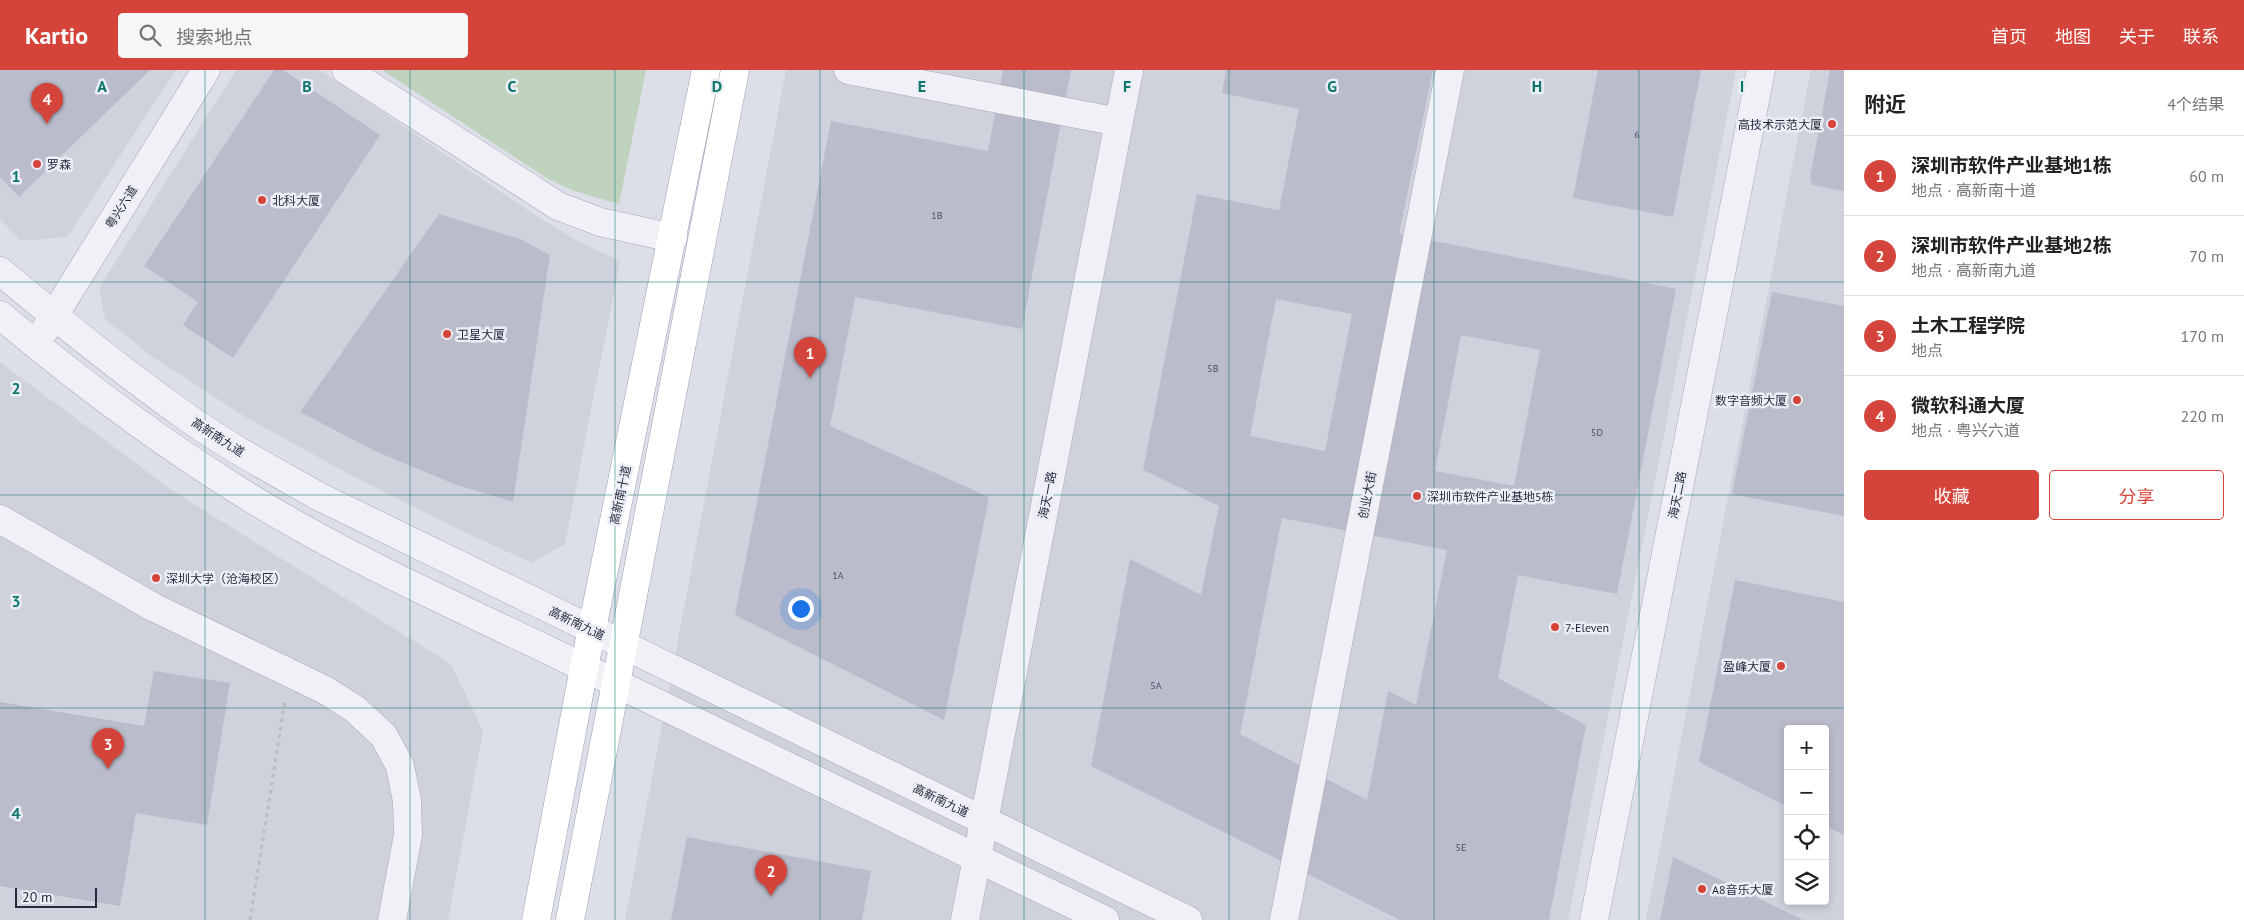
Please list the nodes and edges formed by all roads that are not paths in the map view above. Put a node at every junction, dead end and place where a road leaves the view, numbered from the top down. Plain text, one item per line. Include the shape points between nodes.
1 (206, 70) edge
2 (346, 70) edge
3 (706, 70) edge
4 (735, 70) edge
5 (848, 70) edge
6 (1129, 70) edge
7 (1450, 70) edge
8 (1761, 70) edge
9 (1119, 122) junction
10 (673, 238) junction
11 (0, 271) edge
12 (0, 315) edge
13 (53, 316) junction
14 (35, 345) junction
15 (0, 519) edge
16 (592, 630) junction
17 (623, 645) junction
18 (584, 668) junction
19 (616, 683) junction
20 (984, 821) junction
21 (977, 858) junction
22 (392, 920) edge
23 (536, 920) edge
24 (570, 920) edge
25 (965, 920) edge
26 (1105, 920) edge
27 (1188, 920) edge
28 (1284, 920) edge
29 (1594, 920) edge

1 - 13 street, 粤兴六道
2 - 10 street via 558,206 600,222
3 - 10 main road, 高新南十道
4 - 17 main road
5 - 9 street
6 - 9 street, 海天一路
7 - 28 street, 创业大街
8 - 29 street, 海天二路
9 - 20 street, 海天一路
10 - 16 main road, 高新南十道
11 - 13 street, 高新南九道
12 - 14 street
13 - 14 street, 粤兴六道
13 - 16 street, 高新南九道 via 189,419 250,458 334,504
14 - 18 street via 119,410 236,489 301,528
15 - 22 street via 153,607 306,681 355,709 384,736 400,766 407,801 408,835
16 - 17 street, 高新南九道
16 - 18 main road, 高新南十道
17 - 19 main road
17 - 20 street, 高新南九道
18 - 19 street
18 - 23 main road, 高新南十道
19 - 21 street
19 - 24 main road
20 - 21 street, 海天一路
20 - 27 street, 高新南九道
21 - 25 street, 海天一路
21 - 26 street

